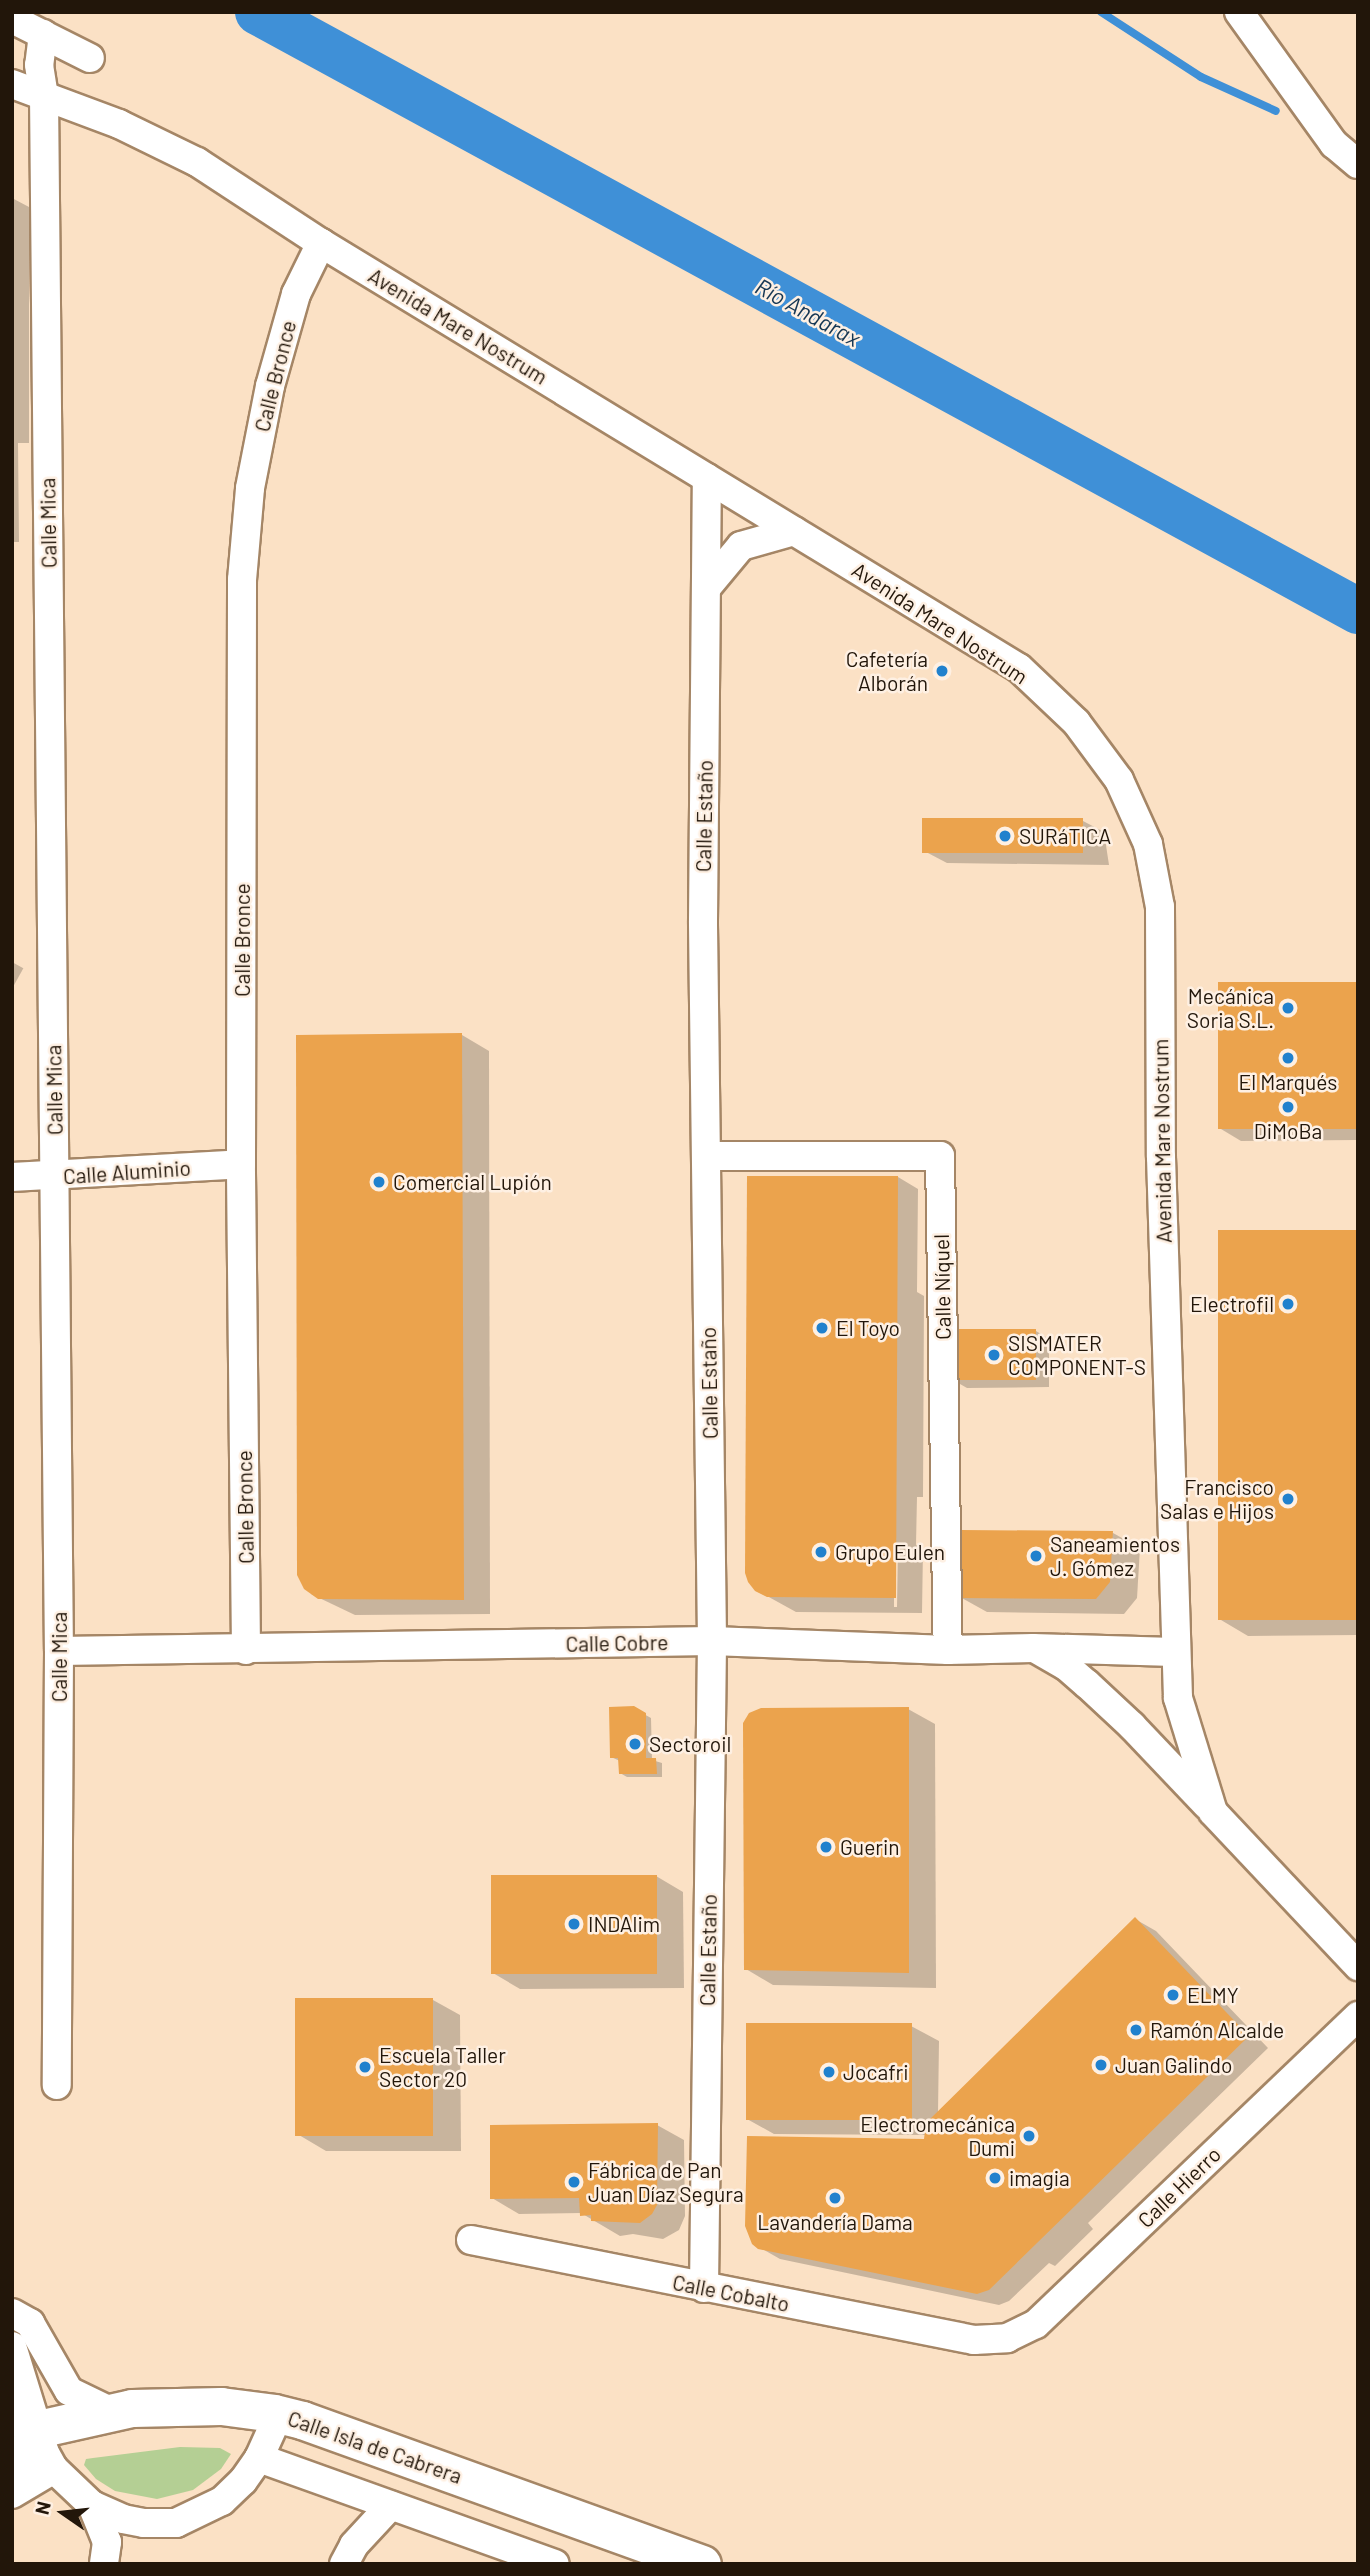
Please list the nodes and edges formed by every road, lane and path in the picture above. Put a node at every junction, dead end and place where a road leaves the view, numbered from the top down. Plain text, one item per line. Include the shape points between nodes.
1 (1239, 12) edge
2 (12, 19) edge
3 (43, 34) junction
4 (90, 58) dead end
5 (12, 84) edge
6 (44, 95) junction
7 (1358, 164) edge
8 (321, 243) junction
9 (707, 478) junction
10 (794, 531) junction
11 (707, 587) junction
12 (707, 1156) junction
13 (241, 1164) junction
14 (12, 1177) edge
15 (55, 1177) junction
16 (712, 1641) junction
17 (1033, 1648) junction
18 (246, 1650) junction
19 (947, 1650) junction
20 (59, 1651) junction
21 (1174, 1652) junction
22 (1213, 1812) junction
23 (1358, 1966) edge
24 (1358, 2016) edge
25 (57, 2085) dead end
26 (471, 2240) dead end
27 (704, 2288) junction
28 (12, 2314) edge
29 (991, 2341) joint
30 (12, 2346) edge
31 (18, 2384) edge
32 (110, 2411) junction
33 (279, 2414) junction
34 (25, 2441) edge
35 (259, 2458) junction
36 (12, 2494) edge
37 (92, 2505) junction
38 (391, 2505) junction
39 (144, 2523) junction
40 (480, 2552) edge
41 (105, 2553) edge
42 (344, 2564) edge
43 (555, 2564) edge
44 (702, 2564) edge

1 - 7 street via 1334,144
2 - 3 street
3 - 4 street
3 - 6 street, Calle Mica via 39,65
5 - 6 street, Avenida Mare Nostrum
6 - 8 street, Avenida Mare Nostrum via 119,124 197,162
6 - 15 street, Calle Mica
8 - 9 street, Avenida Mare Nostrum
8 - 13 street, Calle Bronce via 296,294 277,360 249,501 242,580
9 - 10 street, Avenida Mare Nostrum
9 - 11 street, Calle Estaño
10 - 11 street via 741,546
10 - 21 street, Avenida Mare Nostrum via 1019,668 1076,722 1119,780 1148,844 1160,906 1161,1157
11 - 12 street, Calle Estaño via 703,921
12 - 16 street, Calle Estaño
12 - 19 street, Calle Níquel via 940,1156
13 - 15 street, Calle Aluminio
13 - 18 street, Calle Bronce
14 - 15 street, Calle Aluminio
15 - 20 street, Calle Mica
16 - 18 street, Calle Cobre
16 - 19 street, Calle Cobre
16 - 27 street, Calle Estaño
17 - 19 street, Calle Cobre
17 - 21 street, Calle Cobre
17 - 22 street, Avenida Mare Nostrum via 1087,1684
18 - 20 street, Calle Cobre
20 - 25 street, Calle Mica
21 - 22 street, Avenida Mare Nostrum via 1178,1698
22 - 23 street, Avenida Mare Nostrum
24 - 29 street, Calle Hierro via 1036,2324 1007,2339
26 - 27 street, Calle Cobalto
27 - 29 street, Calle Cobalto
28 - 32 street via 30,2323 69,2391
30 - 31 street
31 - 34 street
32 - 33 main road, Calle Isla de Cabrera via 212,2406
32 - 34 main road, Calle Isla de Cabrera
33 - 35 street
33 - 44 main road, Calle Isla de Cabrera
34 - 36 street
34 - 37 street
35 - 38 street
35 - 39 street via 230,2494 208,2510 176,2522
37 - 39 street via 113,2516
37 - 41 street
38 - 40 street
38 - 42 street via 354,2545
39 - 41 street via 132,2525
40 - 43 street

